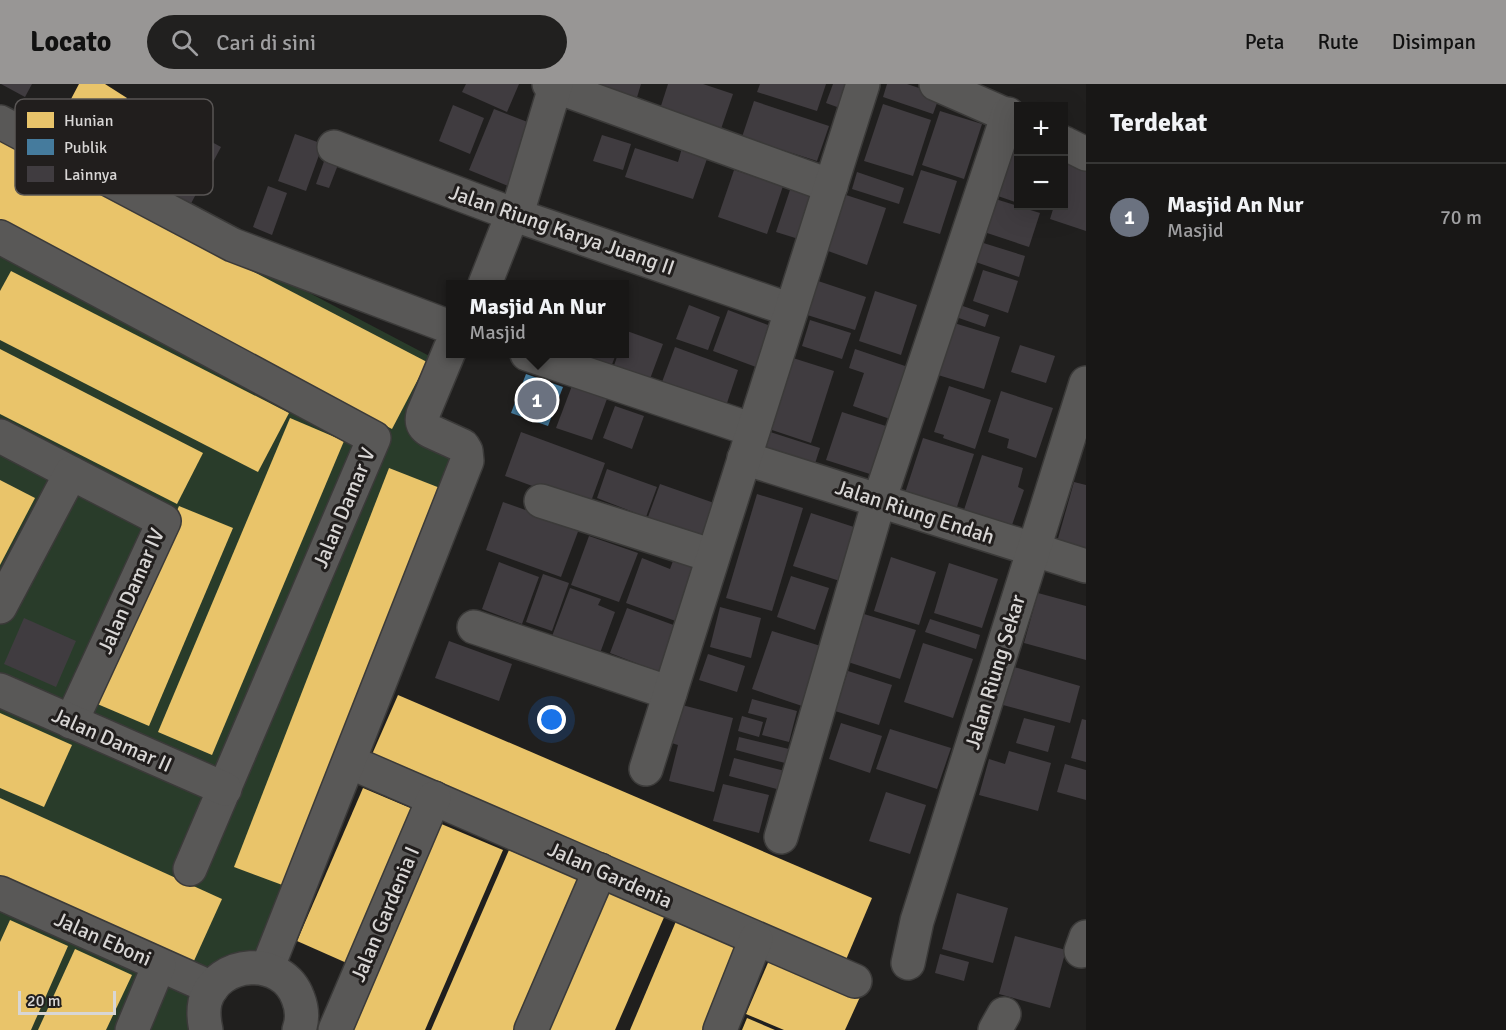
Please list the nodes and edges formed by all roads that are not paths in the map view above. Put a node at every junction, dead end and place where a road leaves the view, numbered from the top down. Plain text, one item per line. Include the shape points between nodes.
1 (863, 84) edge
2 (936, 84) edge
3 (554, 85) edge
4 (1013, 117) edge
5 (0, 122) edge
6 (15, 130) edge
7 (1068, 145) edge
8 (334, 147) dead end
9 (1086, 154) edge
10 (831, 186) junction
11 (138, 195) edge
12 (515, 215) junction
13 (0, 237) edge
14 (487, 280) edge
15 (791, 310) junction
16 (446, 325) edge
17 (446, 358) edge
18 (537, 358) edge
19 (1086, 382) edge
20 (0, 436) edge
21 (749, 444) junction
22 (71, 473) junction
23 (541, 501) dead end
24 (879, 501) junction
25 (1033, 550) junction
26 (713, 556) junction
27 (1086, 566) edge
28 (0, 607) edge
29 (474, 627) dead end
30 (0, 690) edge
31 (670, 693) junction
32 (71, 722) junction
33 (366, 769) dead end
34 (646, 769) dead end
35 (225, 789) junction
36 (434, 798) junction
37 (782, 837) dead end
38 (190, 869) dead end
39 (600, 870) junction
40 (0, 893) edge
41 (756, 939) junction
42 (908, 963) dead end
43 (159, 965) junction
44 (267, 969) junction
45 (855, 981) dead end
46 (208, 987) junction
47 (312, 1028) edge
48 (132, 1030) edge
49 (206, 1030) edge
50 (531, 1030) edge
51 (720, 1030) edge

1 - 10 street
2 - 4 street
3 - 10 street
3 - 12 street
4 - 24 street
5 - 6 street
7 - 9 street
8 - 12 street, Jalan Riung Karya Juang II
10 - 15 street
11 - 16 street via 233,245
12 - 14 street via 508,223
12 - 15 street, Jalan Riung Karya Juang II
13 - 35 street, Jalan Damar V via 374,438
15 - 21 street
17 - 44 street via 422,424 463,446 467,460
18 - 21 street, Jalan Riung Endah
19 - 25 street, Jalan Riung Sekar
20 - 22 street, Jalan Damar IV
21 - 24 street, Jalan Riung Endah
21 - 26 street
22 - 28 street
22 - 32 street, Jalan Damar IV via 164,521
23 - 26 street
24 - 25 street, Jalan Riung Endah
24 - 37 street
25 - 27 street, Jalan Riung Endah
25 - 42 street, Jalan Riung Sekar via 917,921
26 - 31 street
29 - 31 street
30 - 32 street, Jalan Damar II
31 - 34 street
32 - 35 street, Jalan Damar II
33 - 36 street, Jalan Gardenia
35 - 38 street, Jalan Damar V
36 - 39 street, Jalan Gardenia
36 - 47 street, Jalan Gardenia I
39 - 41 street, Jalan Gardenia
39 - 50 street
40 - 43 street, Jalan Eboni
41 - 45 street, Jalan Gardenia
41 - 51 street
43 - 46 street, Jalan Eboni
43 - 48 street
44 - 46 street via 238,969
44 - 47 street via 285,979 296,992
46 - 49 street

